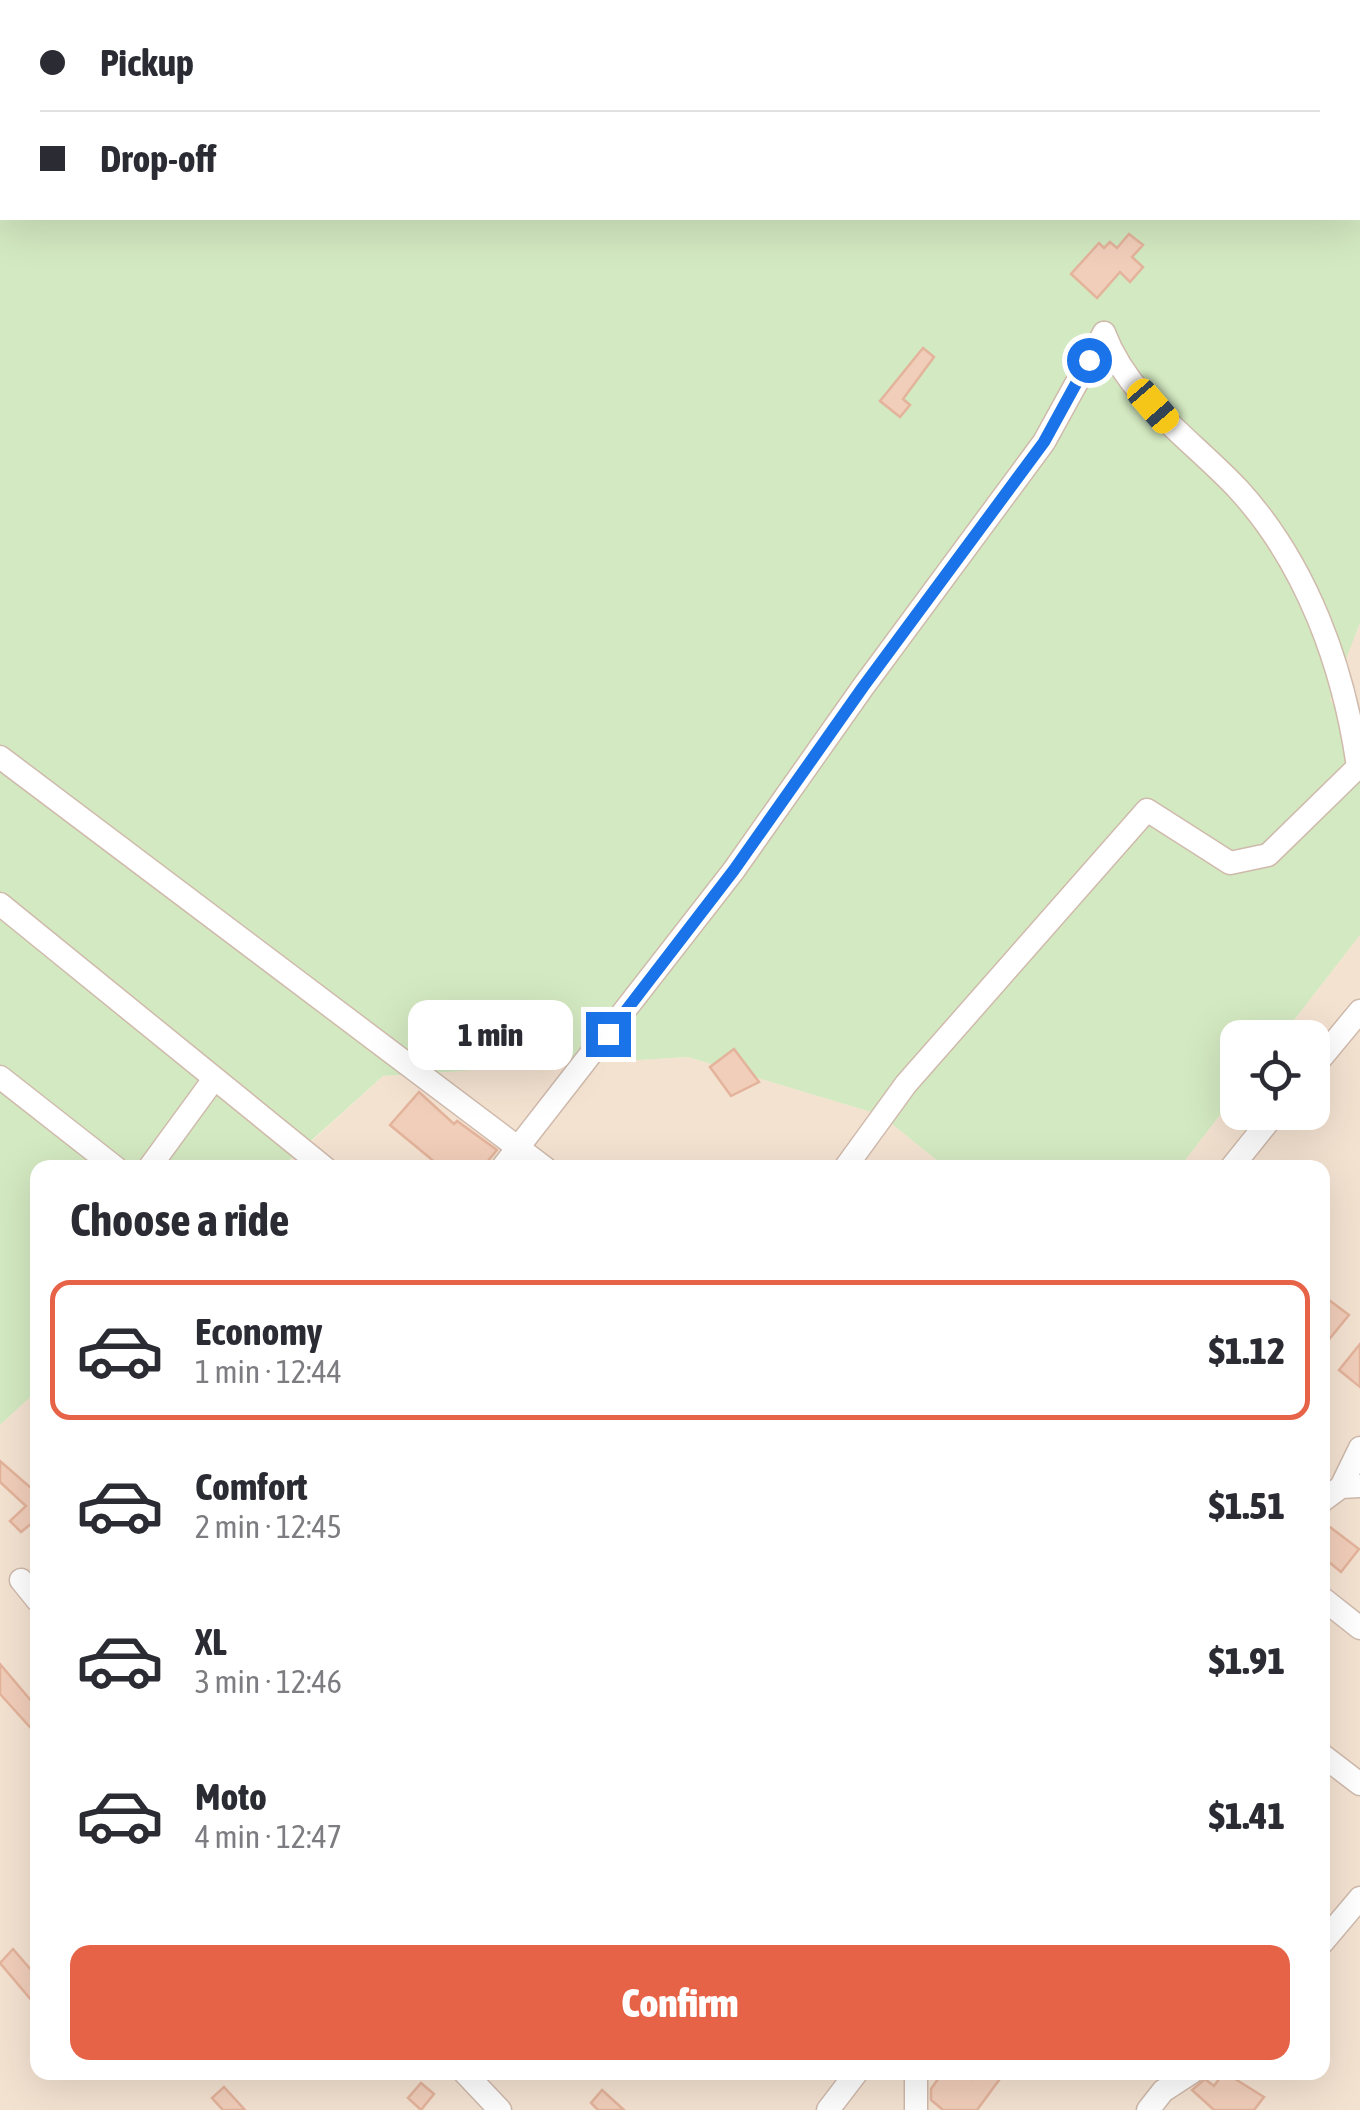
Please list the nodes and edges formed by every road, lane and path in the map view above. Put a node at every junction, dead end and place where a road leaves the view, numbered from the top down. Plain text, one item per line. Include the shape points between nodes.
1 (0, 757) edge
2 (0, 904) edge
3 (1360, 1011) edge
4 (1330, 1047) edge
5 (0, 1077) edge
6 (214, 1080) junction
7 (1262, 1130) edge
8 (520, 1148) junction
9 (106, 1160) edge
10 (155, 1160) edge
11 (315, 1160) edge
12 (509, 1160) edge
13 (535, 1160) edge
14 (851, 1160) edge
15 (1237, 1160) edge
16 (1360, 1448) edge
17 (1341, 1491) edge
18 (20, 1580) dead end
19 (30, 1592) edge
20 (1330, 1604) edge
21 (1360, 1628) edge
22 (1330, 1761) edge
23 (1360, 1784) edge
24 (1360, 1898) edge
25 (1330, 1927) edge
26 (472, 2080) edge
27 (851, 2080) edge
28 (916, 2080) edge
29 (1180, 2080) edge
30 (500, 2110) edge
31 (828, 2110) edge
32 (916, 2110) edge
33 (1148, 2110) edge

1 - 8 street
2 - 6 street
3 - 4 street
5 - 9 street
6 - 10 street
6 - 11 street
7 - 15 street
8 - 12 street
8 - 13 street
8 - 14 street via 734,870 1044,442 1104,333 1115,361 1238,490 1292,559 1349,700 1358,767 1268,855 1230,863 1147,810 906,1084
16 - 17 street
18 - 19 street
20 - 21 street
22 - 23 street
24 - 25 street
26 - 30 street
27 - 31 street
28 - 32 street
29 - 33 street

